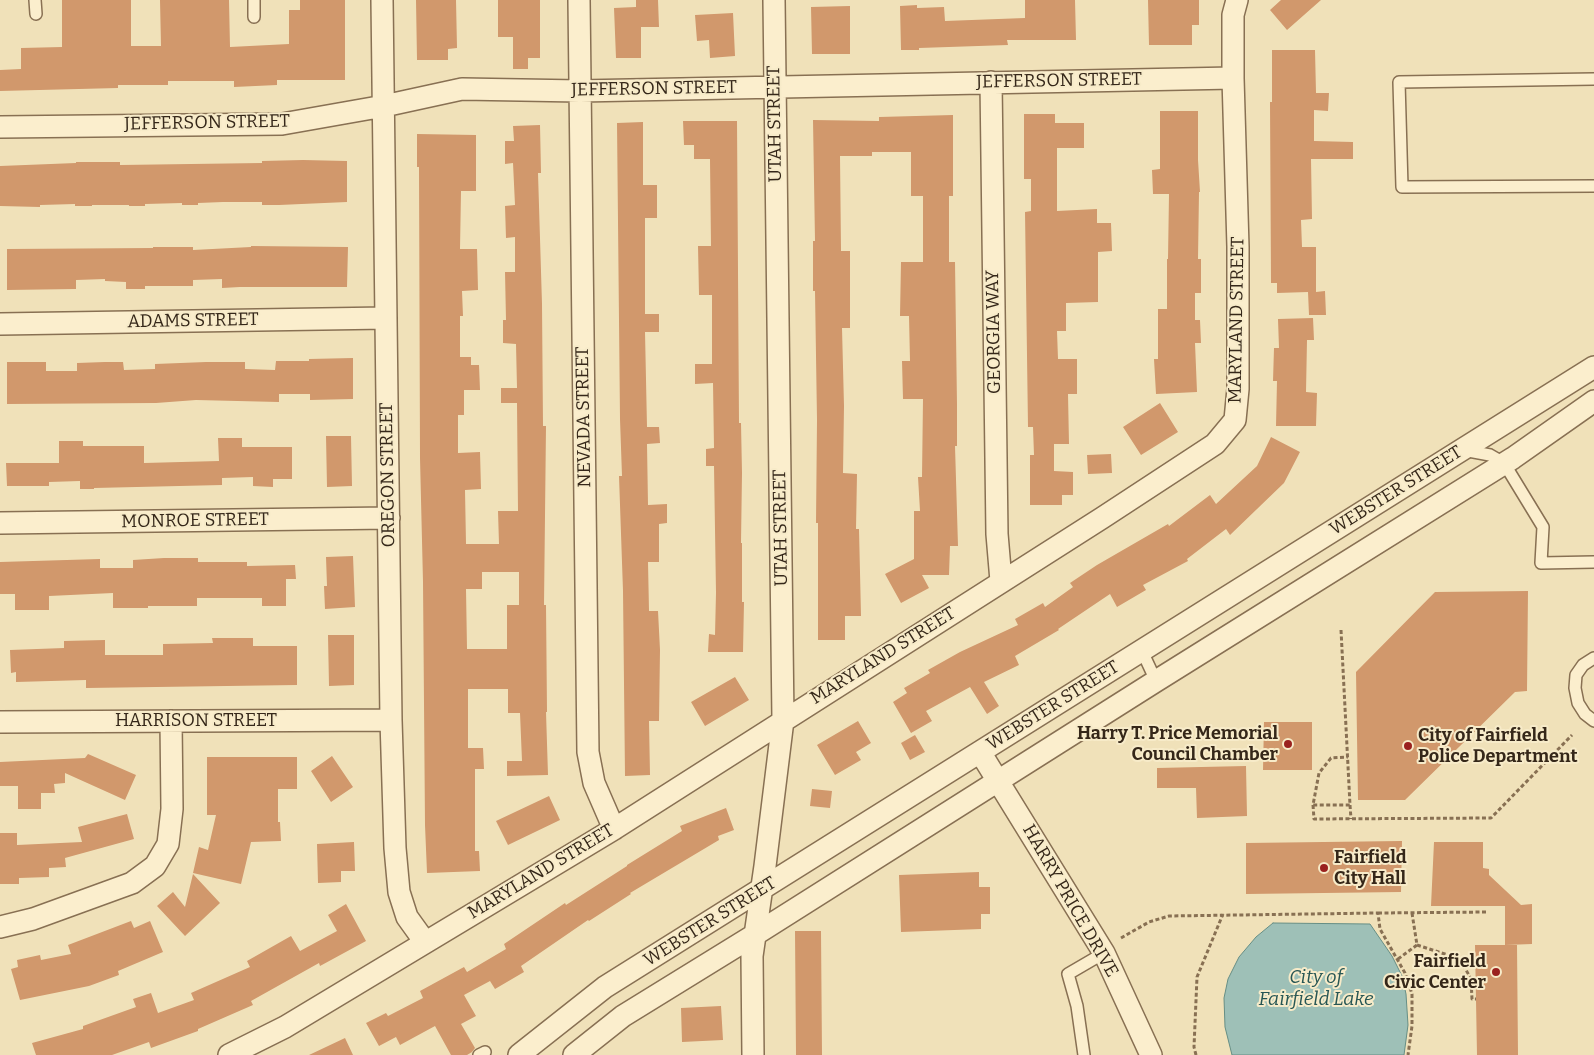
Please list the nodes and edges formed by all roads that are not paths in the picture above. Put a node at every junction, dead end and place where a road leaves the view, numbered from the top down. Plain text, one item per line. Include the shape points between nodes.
1 (35, 0) edge
2 (254, 0) edge
3 (382, 0) edge
4 (578, 0) edge
5 (774, 0) edge
6 (1237, 0) edge
7 (36, 14) dead end
8 (254, 17) dead end
9 (1233, 78) junction
10 (1594, 79) edge
11 (991, 82) junction
12 (775, 87) junction
13 (580, 91) junction
14 (384, 106) junction
15 (0, 127) edge
16 (1594, 186) edge
17 (386, 318) junction
18 (0, 324) edge
19 (1594, 367) edge
20 (1591, 405) edge
21 (1461, 450) junction
22 (1504, 463) junction
23 (389, 518) junction
24 (0, 524) edge
25 (1594, 562) edge
26 (1001, 582) junction
27 (1142, 651) junction
28 (1594, 658) edge
29 (1156, 681) junction
30 (391, 720) junction
31 (783, 720) junction
32 (171, 721) junction
33 (1594, 721) edge
34 (0, 722) edge
35 (980, 752) junction
36 (998, 781) junction
37 (614, 829) junction
38 (762, 889) junction
39 (0, 927) edge
40 (756, 934) junction
41 (425, 942) junction
42 (1104, 953) junction
43 (229, 1055) edge
44 (519, 1055) edge
45 (574, 1055) edge
46 (753, 1055) edge
47 (1084, 1055) edge
48 (1151, 1055) edge

1 - 7 lane
2 - 8 lane
3 - 14 street, OREGON STREET
4 - 13 street, NEVADA STREET
5 - 12 street, UTAH STREET
6 - 9 street via 1233,15
9 - 11 street, JEFFERSON STREET
9 - 26 street, MARYLAND STREET via 1238,247 1235,420 1215,444
10 - 16 lane via 1399,82 1402,187
11 - 12 street, JEFFERSON STREET
11 - 26 street, GEORGIA WAY via 997,534
12 - 13 street, JEFFERSON STREET
12 - 31 street, UTAH STREET
13 - 14 street, JEFFERSON STREET via 462,89
13 - 37 street, NEVADA STREET via 588,752 594,783
14 - 15 street, JEFFERSON STREET via 282,124
14 - 17 street, OREGON STREET
17 - 18 street, ADAMS STREET
17 - 23 street, OREGON STREET
19 - 21 street, WEBSTER STREET
20 - 22 street, WEBSTER STREET
21 - 22 lane via 1490,455
21 - 27 street, WEBSTER STREET
22 - 25 lane via 1543,528 1541,563
22 - 29 street, WEBSTER STREET
23 - 24 street, MONROE STREET
23 - 30 street, OREGON STREET
26 - 31 street, MARYLAND STREET
27 - 29 lane
27 - 35 street, WEBSTER STREET
28 - 33 lane via 1576,675 1575,688 1578,703
29 - 36 street, WEBSTER STREET
30 - 32 street, HARRISON STREET
30 - 41 street, OREGON STREET via 399,892 407,917
31 - 37 street, MARYLAND STREET
31 - 38 street, UTAH STREET
32 - 34 street, HARRISON STREET
32 - 39 street via 171,817 168,844 155,866 132,882 33,919
35 - 36 street, HARRY PRICE DRIVE
35 - 38 street, WEBSTER STREET
36 - 40 street, WEBSTER STREET
36 - 42 street, HARRY PRICE DRIVE
37 - 41 street, MARYLAND STREET
38 - 40 street, UTAH STREET
38 - 44 street, WEBSTER STREET via 605,987
40 - 45 street, WEBSTER STREET via 623,1016
40 - 46 street, UTAH STREET via 752,956
41 - 43 street, MARYLAND STREET via 285,1027
42 - 47 lane via 1068,974 1077,1006
42 - 48 street, HARRY PRICE DRIVE

